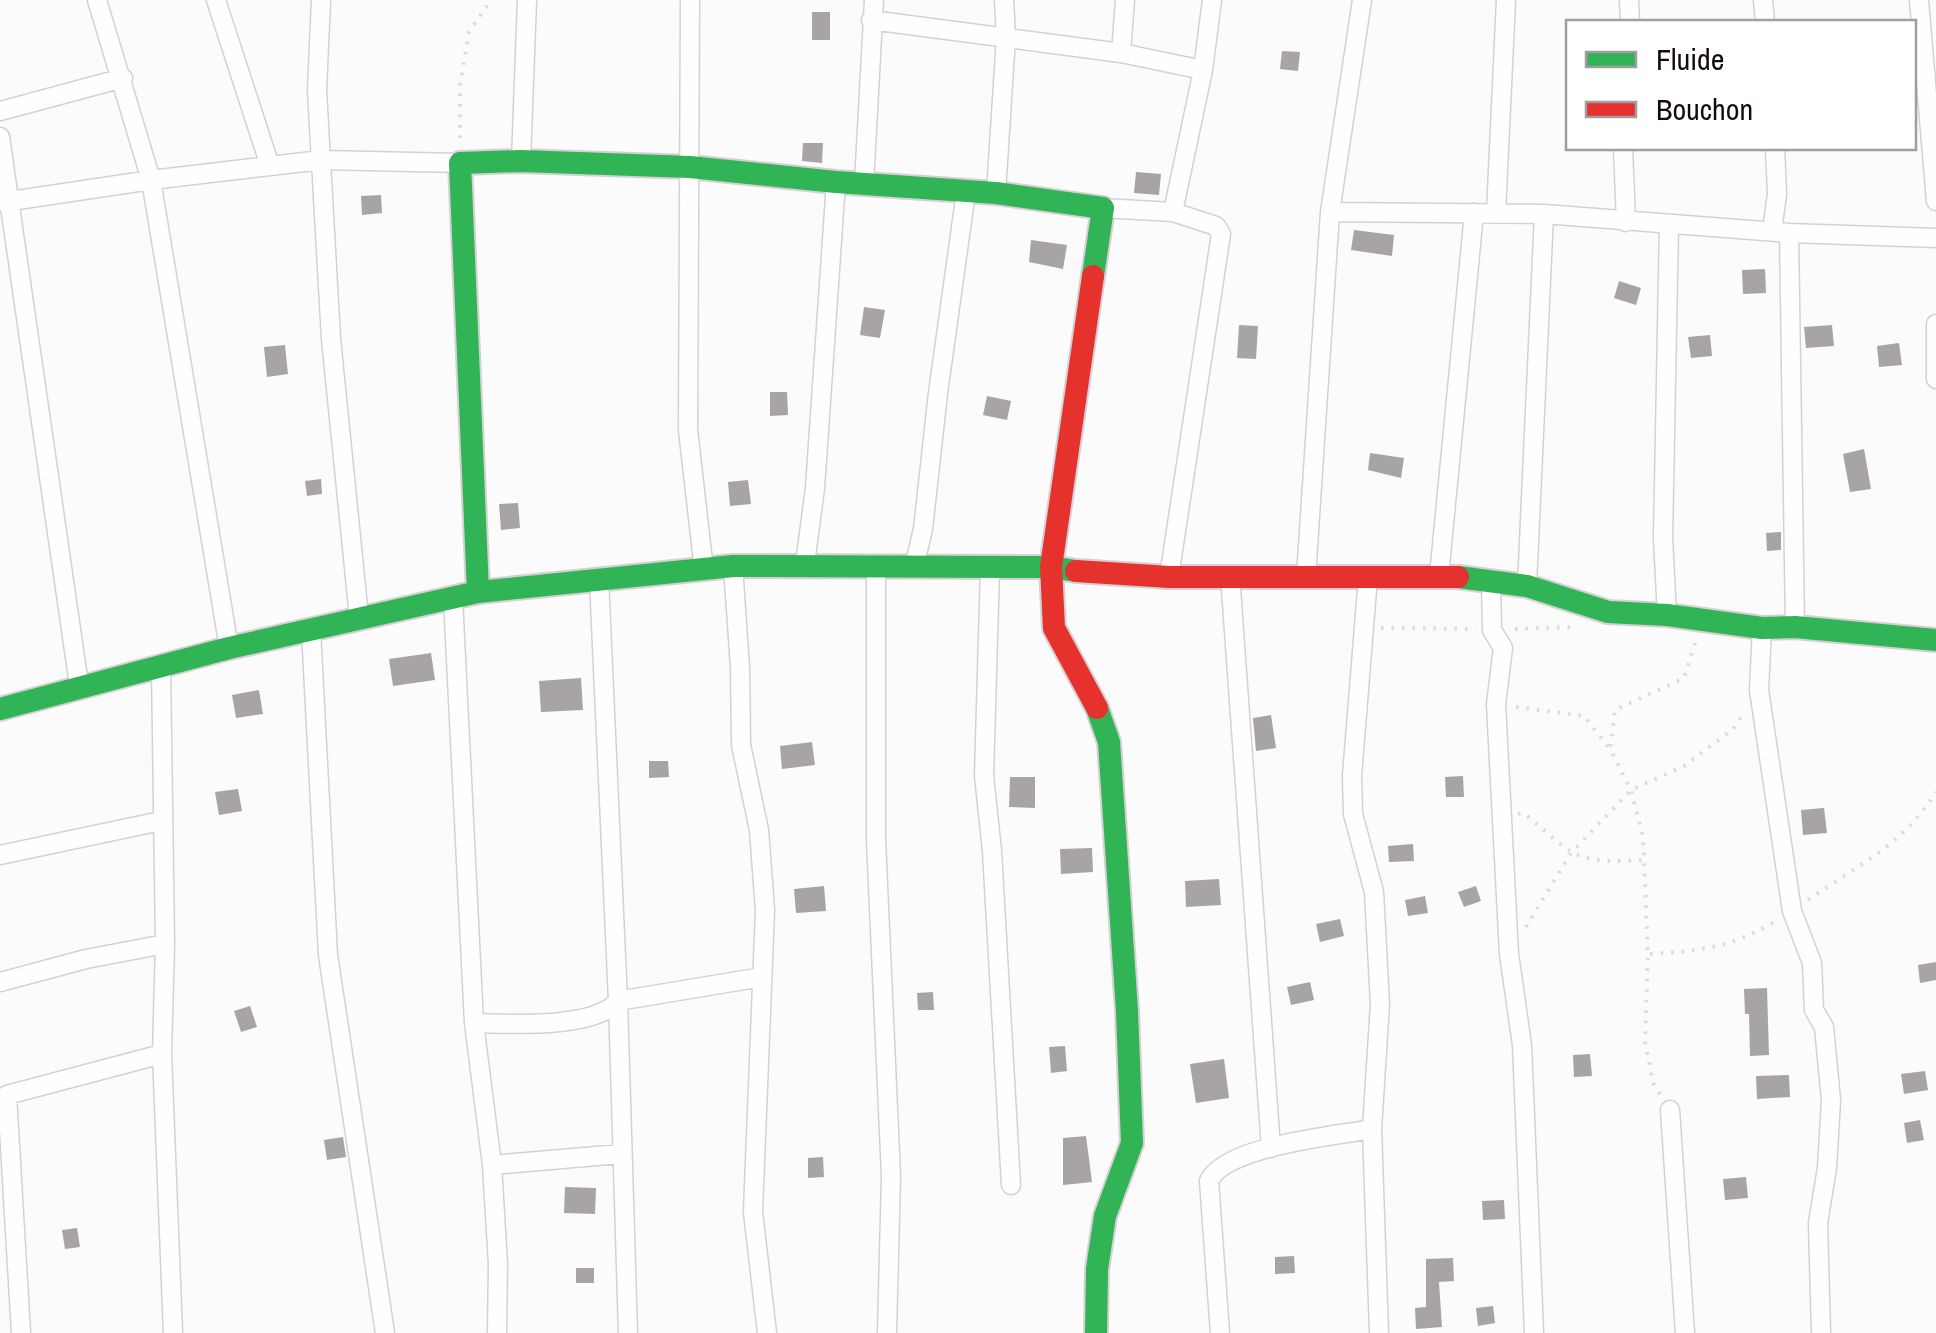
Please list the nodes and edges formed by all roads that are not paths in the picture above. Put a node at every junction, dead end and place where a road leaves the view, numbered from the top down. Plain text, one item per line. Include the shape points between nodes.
1 (216, 0) edge
2 (321, 0) edge
3 (527, 0) edge
4 (690, 0) edge
5 (874, 0) edge
6 (1004, 0) edge
7 (1125, 0) edge
8 (1212, 0) edge
9 (1362, 0) edge
10 (1506, 0) edge
11 (1918, 0) edge
12 (102, 1) edge
13 (871, 20) junction
14 (1006, 36) junction
15 (1121, 53) junction
16 (1203, 70) junction
17 (122, 78) junction
18 (0, 112) edge
19 (0, 136) edge
20 (1623, 150) edge
21 (1774, 150) edge
22 (321, 160) junction
23 (520, 161) junction
24 (460, 163) junction
25 (270, 166) junction
26 (690, 167) junction
27 (151, 180) junction
28 (836, 182) junction
29 (864, 184) junction
30 (966, 192) junction
31 (996, 193) junction
32 (6, 202) edge
33 (1936, 202) edge
34 (1103, 208) junction
35 (1173, 212) junction
36 (1330, 212) junction
37 (1474, 214) junction
38 (1496, 214) junction
39 (1544, 214) junction
40 (1626, 222) junction
41 (1669, 224) junction
42 (1781, 232) junction
43 (1936, 238) edge
44 (1936, 324) edge
45 (1936, 379) edge
46 (805, 564) junction
47 (732, 566) junction
48 (876, 566) junction
49 (914, 567) junction
50 (1050, 567) junction
51 (704, 570) junction
52 (990, 570) junction
53 (1169, 576) junction
54 (1230, 576) junction
55 (1439, 576) junction
56 (1306, 577) junction
57 (1368, 577) junction
58 (1491, 579) junction
59 (599, 580) junction
60 (1527, 586) junction
61 (478, 592) junction
62 (453, 598) junction
63 (1668, 615) junction
64 (359, 617) junction
65 (1795, 627) junction
66 (1762, 628) junction
67 (311, 630) junction
68 (1936, 640) edge
69 (228, 648) junction
70 (161, 666) junction
71 (79, 685) junction
72 (0, 708) edge
73 (162, 821) junction
74 (0, 854) edge
75 (166, 944) junction
76 (762, 977) junction
77 (0, 982) edge
78 (618, 1000) junction
79 (474, 1023) junction
80 (162, 1054) junction
81 (1670, 1110) road end
82 (1372, 1130) junction
83 (1271, 1148) junction
84 (620, 1154) junction
85 (492, 1165) junction
86 (1011, 1185) dead end
87 (20, 1333) edge
88 (173, 1333) edge
89 (385, 1333) edge
90 (497, 1333) edge
91 (628, 1333) edge
92 (767, 1333) edge
93 (887, 1333) edge
94 (1096, 1333) edge
95 (1220, 1333) edge
96 (1379, 1333) edge
97 (1534, 1333) edge
98 (1685, 1333) edge
99 (1821, 1333) edge

1 - 25 street
2 - 22 street
3 - 23 street
4 - 26 street
5 - 13 street
6 - 14 street
7 - 15 street
8 - 16 street
9 - 36 street
10 - 38 street
11 - 33 street
12 - 17 street
13 - 14 street
13 - 29 street
14 - 15 street
14 - 31 street
15 - 16 street
16 - 35 street
17 - 18 street
17 - 27 street
19 - 32 street
20 - 40 street
21 - 42 street
22 - 24 street
22 - 25 street
22 - 64 street
23 - 24 street
23 - 26 street
24 - 61 street
25 - 27 street
26 - 28 street
26 - 51 street via 688,430
27 - 32 street
27 - 69 street
28 - 29 street
28 - 46 street
29 - 30 street
30 - 31 street
30 - 49 street
31 - 34 street
32 - 71 street
34 - 35 street
34 - 50 street
35 - 53 street via 1216,226 1221,234
36 - 37 street
36 - 56 street
37 - 38 street
37 - 55 street
38 - 39 street
39 - 40 street
39 - 60 street
40 - 41 street
41 - 42 street
41 - 63 street
42 - 43 street
42 - 65 street
44 - 45 street
46 - 47 street
46 - 48 street
47 - 51 street
47 - 76 street via 741,744 766,910
48 - 49 street
48 - 93 street via 876,840 891,1176
49 - 52 street
50 - 52 street
50 - 53 street
50 - 94 street via 1054,628 1109,742 1126,992 1132,1143 1105,1216
51 - 59 street
52 - 86 street via 984,776
53 - 54 street
54 - 56 street
54 - 83 street
55 - 57 street
55 - 58 street
56 - 57 street
57 - 82 street via 1352,776 1354,814 1374,892 1380,1028
58 - 60 street
58 - 97 street via 1492,630 1503,648 1496,704 1508,954 1522,1045
59 - 61 street
59 - 78 street
60 - 63 street via 1608,612
61 - 62 street
62 - 64 street
62 - 79 street
63 - 66 street
64 - 67 street
65 - 66 street
65 - 68 street
66 - 99 street via 1759,690 1792,912 1812,963 1831,1100 1818,1223
67 - 69 street
67 - 89 street via 328,955
69 - 70 street
70 - 71 street
70 - 73 street
71 - 72 street
73 - 74 street
73 - 75 street
75 - 77 street
75 - 80 street
76 - 78 street
76 - 92 street via 753,1212
78 - 79 street via 586,1017
78 - 84 street
79 - 85 street
80 - 87 street via 6,1095
80 - 88 street
81 - 98 street
82 - 83 street
82 - 96 street
83 - 95 street via 1226,1163 1209,1181
84 - 85 street
84 - 91 street
85 - 90 street

